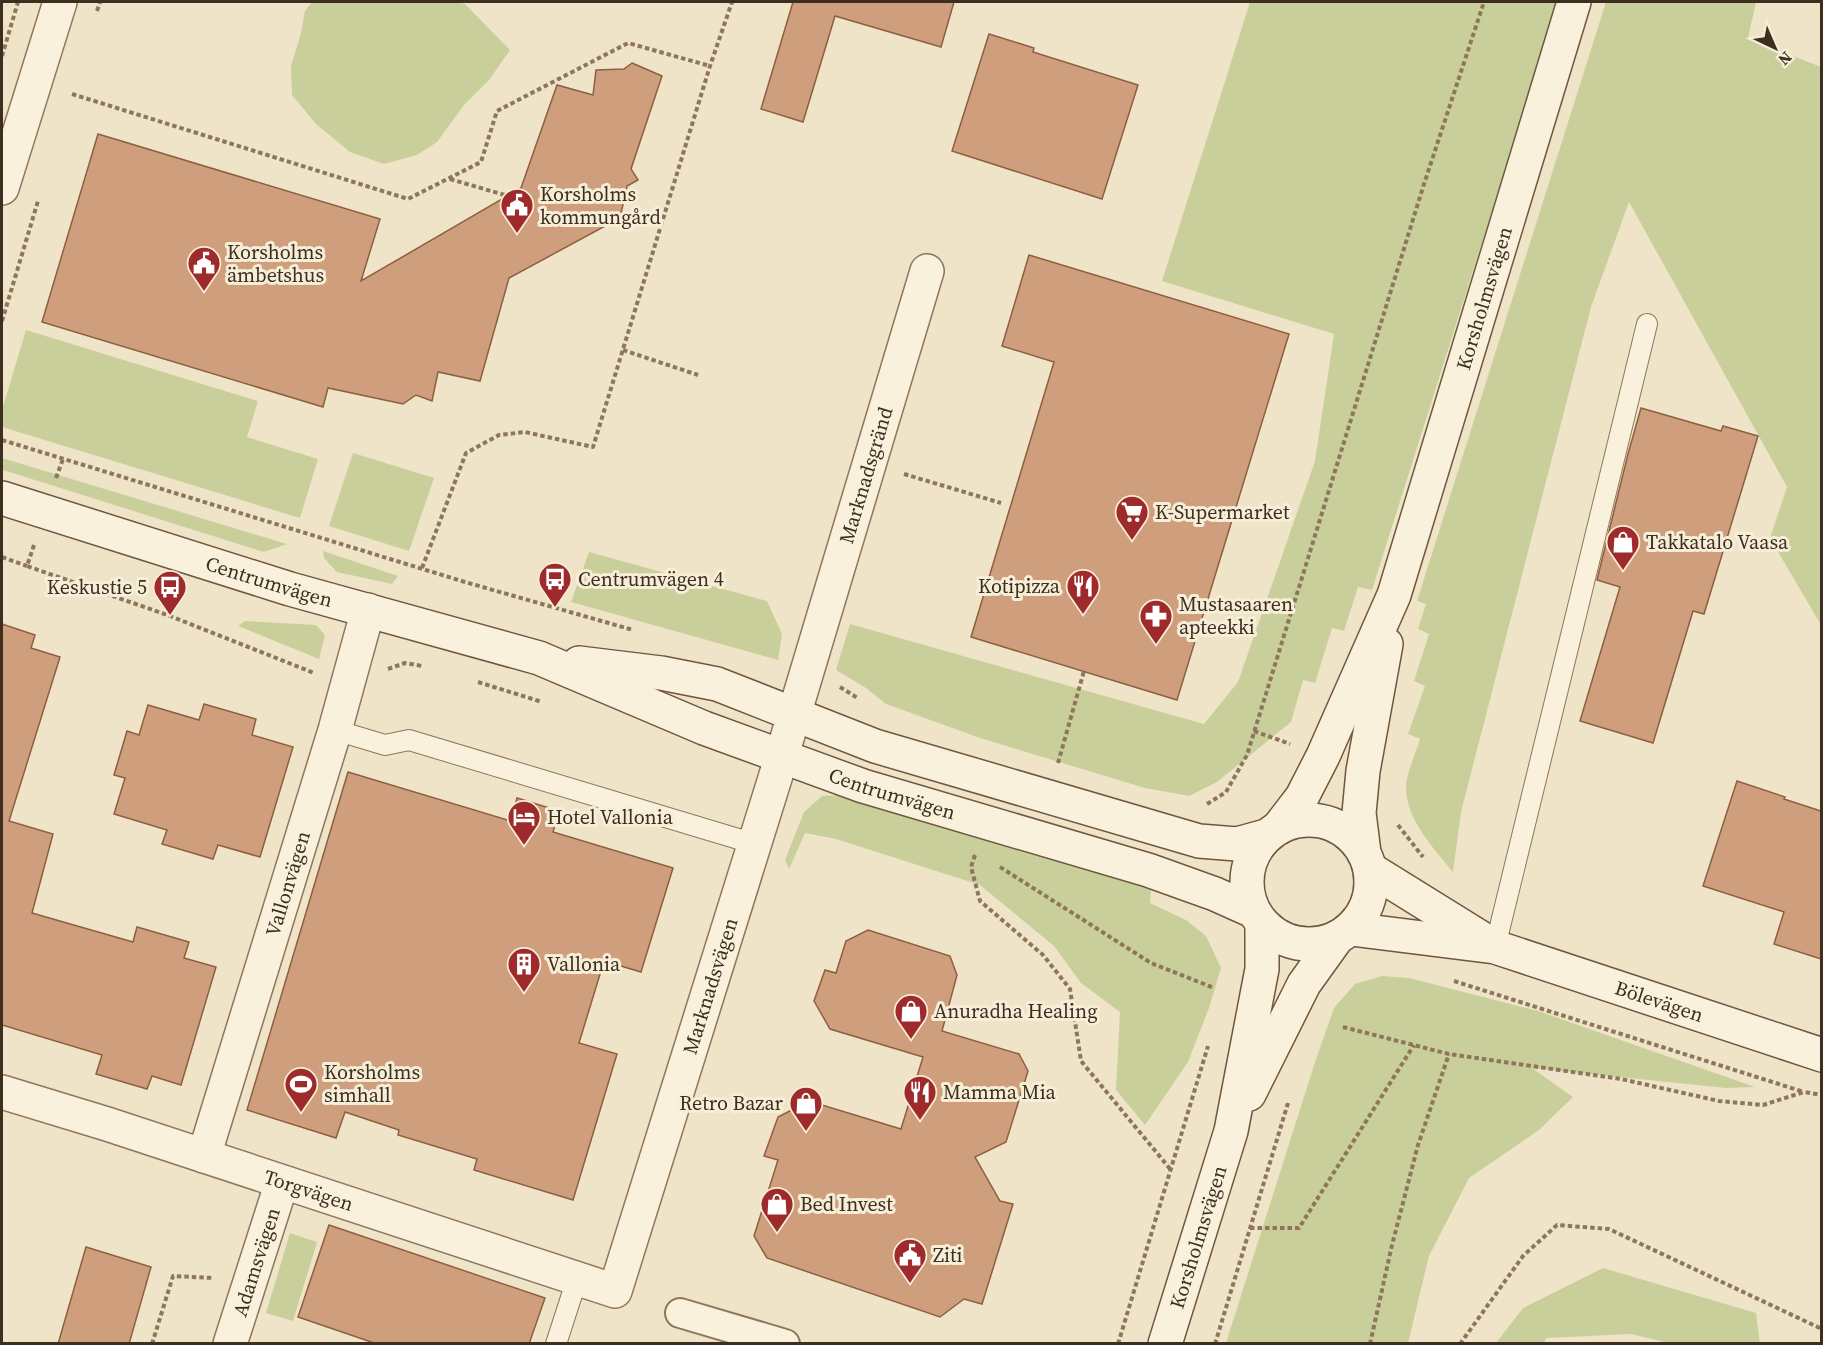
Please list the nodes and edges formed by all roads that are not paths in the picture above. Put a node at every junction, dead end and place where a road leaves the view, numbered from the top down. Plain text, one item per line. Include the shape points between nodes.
1 (60, 2) edge
2 (1574, 2) edge
3 (2, 188) edge
4 (927, 271) dead end
5 (1647, 324) dead end
6 (2, 498) edge
7 (1394, 595) junction
8 (368, 610) junction
9 (539, 658) junction
10 (806, 678) joint
11 (795, 714) junction
12 (334, 730) junction
13 (782, 756) junction
14 (1273, 831) junction
15 (754, 844) junction
16 (1367, 861) junction
17 (1258, 918) junction
18 (1344, 933) junction
19 (1495, 947) junction
20 (1821, 1055) edge
21 (2, 1092) edge
22 (1231, 1131) junction
23 (204, 1156) junction
24 (282, 1182) junction
25 (577, 1279) junction
26 (615, 1291) joint
27 (680, 1313) dead end
28 (230, 1344) edge
29 (556, 1344) edge
30 (785, 1344) edge
31 (1165, 1344) edge

1 - 3 main road
2 - 7 main road, Korsholmsvägen
4 - 10 main road, Marknadsgränd
5 - 19 lane
6 - 8 main road, Centrumvägen
7 - 14 main road, Korsholmsvägen via 1302,797
7 - 16 main road, Korsholmsvägen via 1363,771 1359,813
8 - 9 main road, Centrumvägen
8 - 12 main road, Vallonvägen
9 - 11 main road, Centrumvägen via 717,684
9 - 13 main road, Centrumvägen via 704,728
10 - 11 main road, Marknadsvägen
11 - 13 main road, Marknadsvägen
11 - 14 main road, Centrumvägen via 875,746 1198,841 1237,844
12 - 15 lane via 385,745 409,740
12 - 23 main road, Vallonvägen
13 - 15 main road, Marknadsvägen
13 - 17 main road, Centrumvägen via 863,786 1148,870 1215,894
14 - 16 main road via 1295,821 1328,822 1355,840
14 - 17 main road via 1256,849 1246,879 1247,896
15 - 26 main road, Marknadsvägen
16 - 18 main road via 1371,885 1368,901 1361,916
16 - 19 main road, Bölevägen
17 - 18 main road via 1275,935 1306,945
17 - 22 main road, Korsholmsvägen via 1263,969
18 - 19 main road, Bölevägen
18 - 22 main road, Korsholmsvägen via 1304,984
19 - 20 main road, Bölevägen
21 - 23 main road, Torgvägen
22 - 31 main road, Korsholmsvägen
23 - 24 main road, Torgvägen
24 - 25 main road, Torgvägen
24 - 28 main road, Adamsvägen
25 - 26 main road, Torgvägen
25 - 29 lane
27 - 30 street

